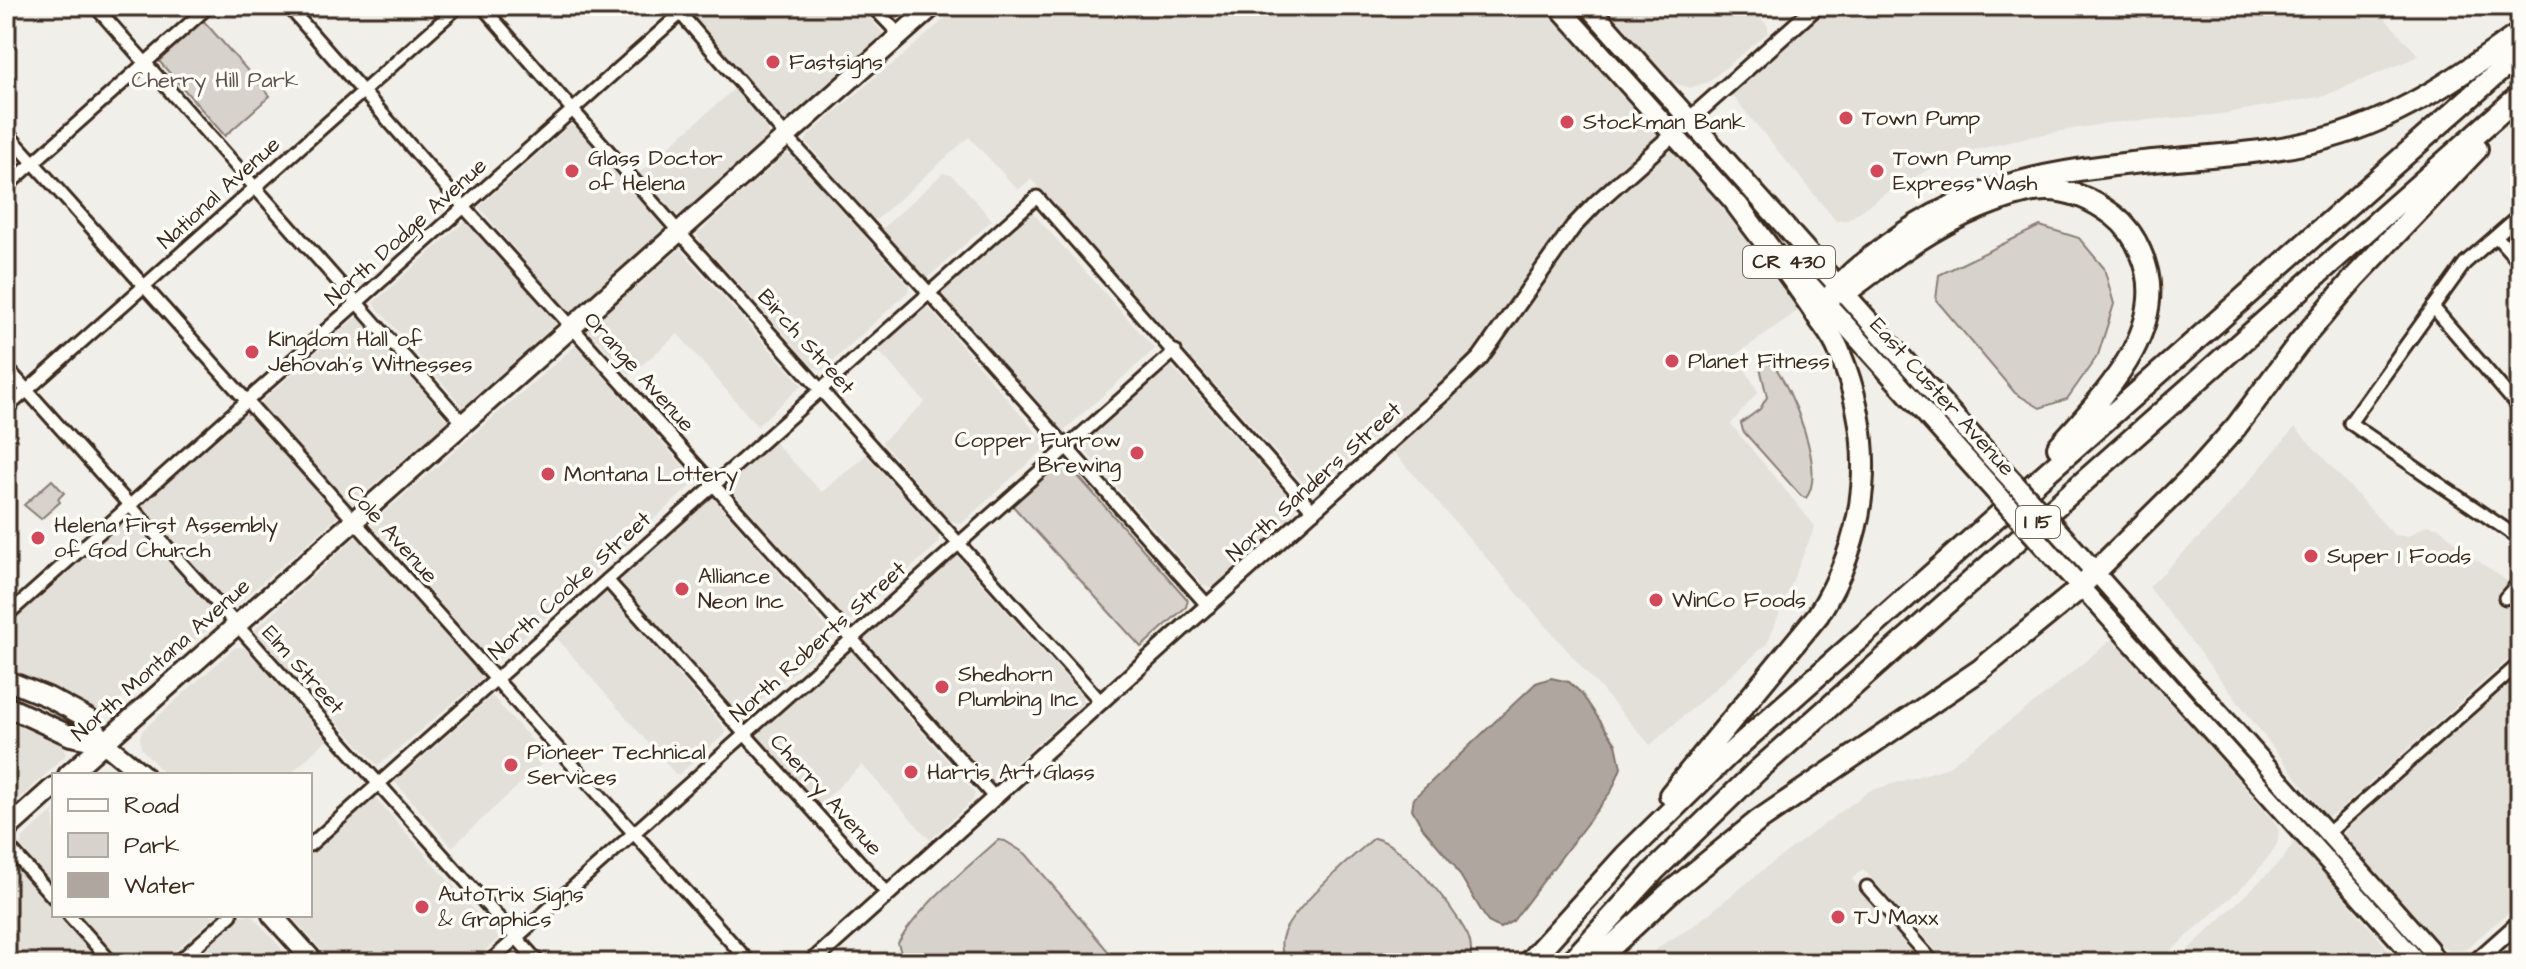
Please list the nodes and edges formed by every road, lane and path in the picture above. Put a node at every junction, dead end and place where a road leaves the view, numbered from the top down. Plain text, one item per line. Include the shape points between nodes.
1 (95, 6) edge
2 (209, 6) edge
3 (288, 6) edge
4 (459, 6) edge
5 (482, 6) edge
6 (872, 6) edge
7 (1558, 6) edge
8 (1588, 6) edge
9 (1817, 6) edge
10 (934, 7) edge
11 (681, 8) edge
12 (2520, 33) edge
13 (900, 35) junction
14 (2520, 53) edge
15 (145, 63) junction
16 (363, 91) junction
17 (2520, 95) edge
18 (2520, 105) edge
19 (573, 109) junction
20 (1690, 119) junction
21 (6, 132) edge
22 (1673, 135) junction
23 (786, 136) junction
24 (34, 162) junction
25 (6, 187) edge
26 (256, 187) junction
27 (1737, 205) junction
28 (464, 207) junction
29 (2520, 215) edge
30 (679, 232) junction
31 (2496, 236) junction
32 (2520, 263) edge
33 (144, 286) junction
34 (929, 293) junction
35 (1836, 294) junction
36 (356, 303) junction
37 (2433, 307) junction
38 (572, 327) junction
39 (1175, 351) junction
40 (6, 367) edge
41 (822, 388) junction
42 (27, 390) junction
43 (247, 401) junction
44 (6, 409) edge
45 (2520, 409) edge
46 (463, 423) junction
47 (1067, 447) junction
48 (714, 484) junction
49 (130, 505) junction
50 (1314, 512) junction
51 (353, 521) junction
52 (2520, 539) edge
53 (960, 543) junction
54 (1964, 544) junction
55 (607, 580) junction
56 (2088, 580) junction
57 (2520, 581) edge
58 (2505, 598) dead end
59 (1209, 607) junction
60 (7, 612) edge
61 (236, 625) junction
62 (852, 639) junction
63 (2520, 663) edge
64 (496, 679) junction
65 (6, 680) edge
66 (1102, 703) junction
67 (6, 706) edge
68 (745, 734) junction
69 (104, 743) junction
70 (70, 773) edge
71 (141, 773) edge
72 (378, 784) junction
73 (52, 789) edge
74 (995, 798) junction
75 (6, 830) edge
76 (634, 833) junction
77 (2327, 834) junction
78 (312, 843) edge
79 (6, 844) edge
80 (1867, 887) dead end
81 (888, 894) junction
82 (52, 896) edge
83 (1578, 906) junction
84 (71, 917) edge
85 (229, 917) edge
86 (274, 917) edge
87 (2520, 922) edge
88 (516, 938) junction
89 (112, 963) edge
90 (177, 963) edge
91 (315, 963) edge
92 (488, 963) edge
93 (539, 963) edge
94 (750, 963) edge
95 (811, 963) edge
96 (1528, 963) edge
97 (1570, 963) edge
98 (1594, 963) edge
99 (1934, 963) edge
100 (2419, 963) edge
101 (2437, 963) edge
102 (2474, 963) edge

1 - 15 street
2 - 15 street
3 - 16 street, Orange Avenue
4 - 16 street, National Avenue
5 - 19 street, Birch Street
6 - 13 street
7 - 22 main road, East Custer Avenue / CR 430
8 - 20 main road, East Custer Avenue / CR 430
9 - 20 street, North Sanders Street
10 - 13 main road, North Montana Avenue
11 - 19 street, North Dodge Avenue
11 - 23 street
12 - 35 highway via 2425,98 2340,135 2269,151 2029,177 1988,190 1900,235
13 - 23 main road, North Montana Avenue
14 - 54 highway, I 15
15 - 24 street
15 - 26 street
16 - 26 street, National Avenue
16 - 28 street, Orange Avenue
17 - 97 highway, I 15 via 1766,763 1672,853
18 - 56 highway via 2355,277 2195,473
19 - 28 street, North Dodge Avenue
19 - 30 street, Birch Street
20 - 22 street, North Sanders Street
20 - 35 main road, East Custer Avenue / CR 430
21 - 24 street, Cole Avenue
22 - 27 main road, East Custer Avenue / CR 430
22 - 50 street, North Sanders Street via 1573,227 1480,358
23 - 30 main road, North Montana Avenue
23 - 34 street
24 - 25 street
24 - 33 street, Cole Avenue
26 - 33 street, National Avenue
26 - 36 street
27 - 35 main road, East Custer Avenue / CR 430
27 - 83 highway via 1839,349 1862,435 1864,480 1858,522 1837,584 1818,615
28 - 36 street, North Dodge Avenue
28 - 38 street, Orange Avenue
29 - 31 street
30 - 38 main road, North Montana Avenue
30 - 41 street, Birch Street
31 - 32 street
31 - 37 street via 2465,263
33 - 42 street, National Avenue
33 - 43 street, Cole Avenue
34 - 39 street, North Cooke Street via 1037,197
34 - 41 street, North Cooke Street
34 - 47 street
35 - 54 highway via 1934,230 2032,191 2082,195 2135,238 2151,296 2133,352 2089,412
35 - 56 main road, East Custer Avenue / CR 430, bridge via 2069,543
35 - 56 main road, East Custer Avenue / CR 430, bridge via 1984,479 2049,552
36 - 43 street, North Dodge Avenue
36 - 46 street
37 - 45 street
37 - 52 street via 2350,423
38 - 46 main road, North Montana Avenue
38 - 48 street, Orange Avenue
39 - 47 street, North Roberts Street
39 - 50 street
40 - 42 street, Elm Street
41 - 48 street, North Cooke Street
41 - 53 street, Birch Street
42 - 44 street, National Avenue
42 - 49 street, Elm Street
43 - 49 street, North Dodge Avenue
43 - 51 street, Cole Avenue
46 - 51 main road, North Montana Avenue
47 - 53 street, North Roberts Street
47 - 59 street
48 - 55 street, North Cooke Street
48 - 62 street, Orange Avenue
49 - 60 street, North Dodge Avenue
49 - 61 street, Elm Street
50 - 59 street, North Sanders Street
51 - 61 main road, North Montana Avenue
51 - 64 street, Cole Avenue
53 - 62 street, North Roberts Street
53 - 66 street, Birch Street
54 - 83 highway, I 15 via 1709,772
55 - 64 street, North Cooke Street
55 - 68 street, Cherry Avenue
56 - 77 main road, East Custer Avenue / CR 430
56 - 98 highway via 1980,670 1746,830
56 - 100 main road, East Custer Avenue / CR 430
57 - 58 street
59 - 66 street, North Sanders Street
61 - 69 main road, North Montana Avenue
61 - 72 street, Elm Street
62 - 68 street, North Roberts Street
62 - 74 street, Orange Avenue
63 - 77 street
64 - 72 street, North Cooke Street
64 - 76 street, Cole Avenue
65 - 69 main road via 89,719
66 - 74 street, North Sanders Street
67 - 69 main road via 71,736
68 - 76 street, North Roberts Street
68 - 81 street, Cherry Avenue
69 - 70 main road, North Montana Avenue
69 - 71 main road
72 - 78 street, North Cooke Street
72 - 88 street, Elm Street
73 - 75 main road
74 - 81 street, North Sanders Street
76 - 88 street, North Roberts Street
76 - 94 street, Cole Avenue
77 - 101 main road, East Custer Avenue / CR 430
79 - 82 street
80 - 99 street
81 - 95 street, North Sanders Street
83 - 96 highway, I 15
84 - 89 street
85 - 90 street
86 - 91 main road
87 - 102 street
88 - 92 street, North Roberts Street
88 - 93 street, Elm Street

